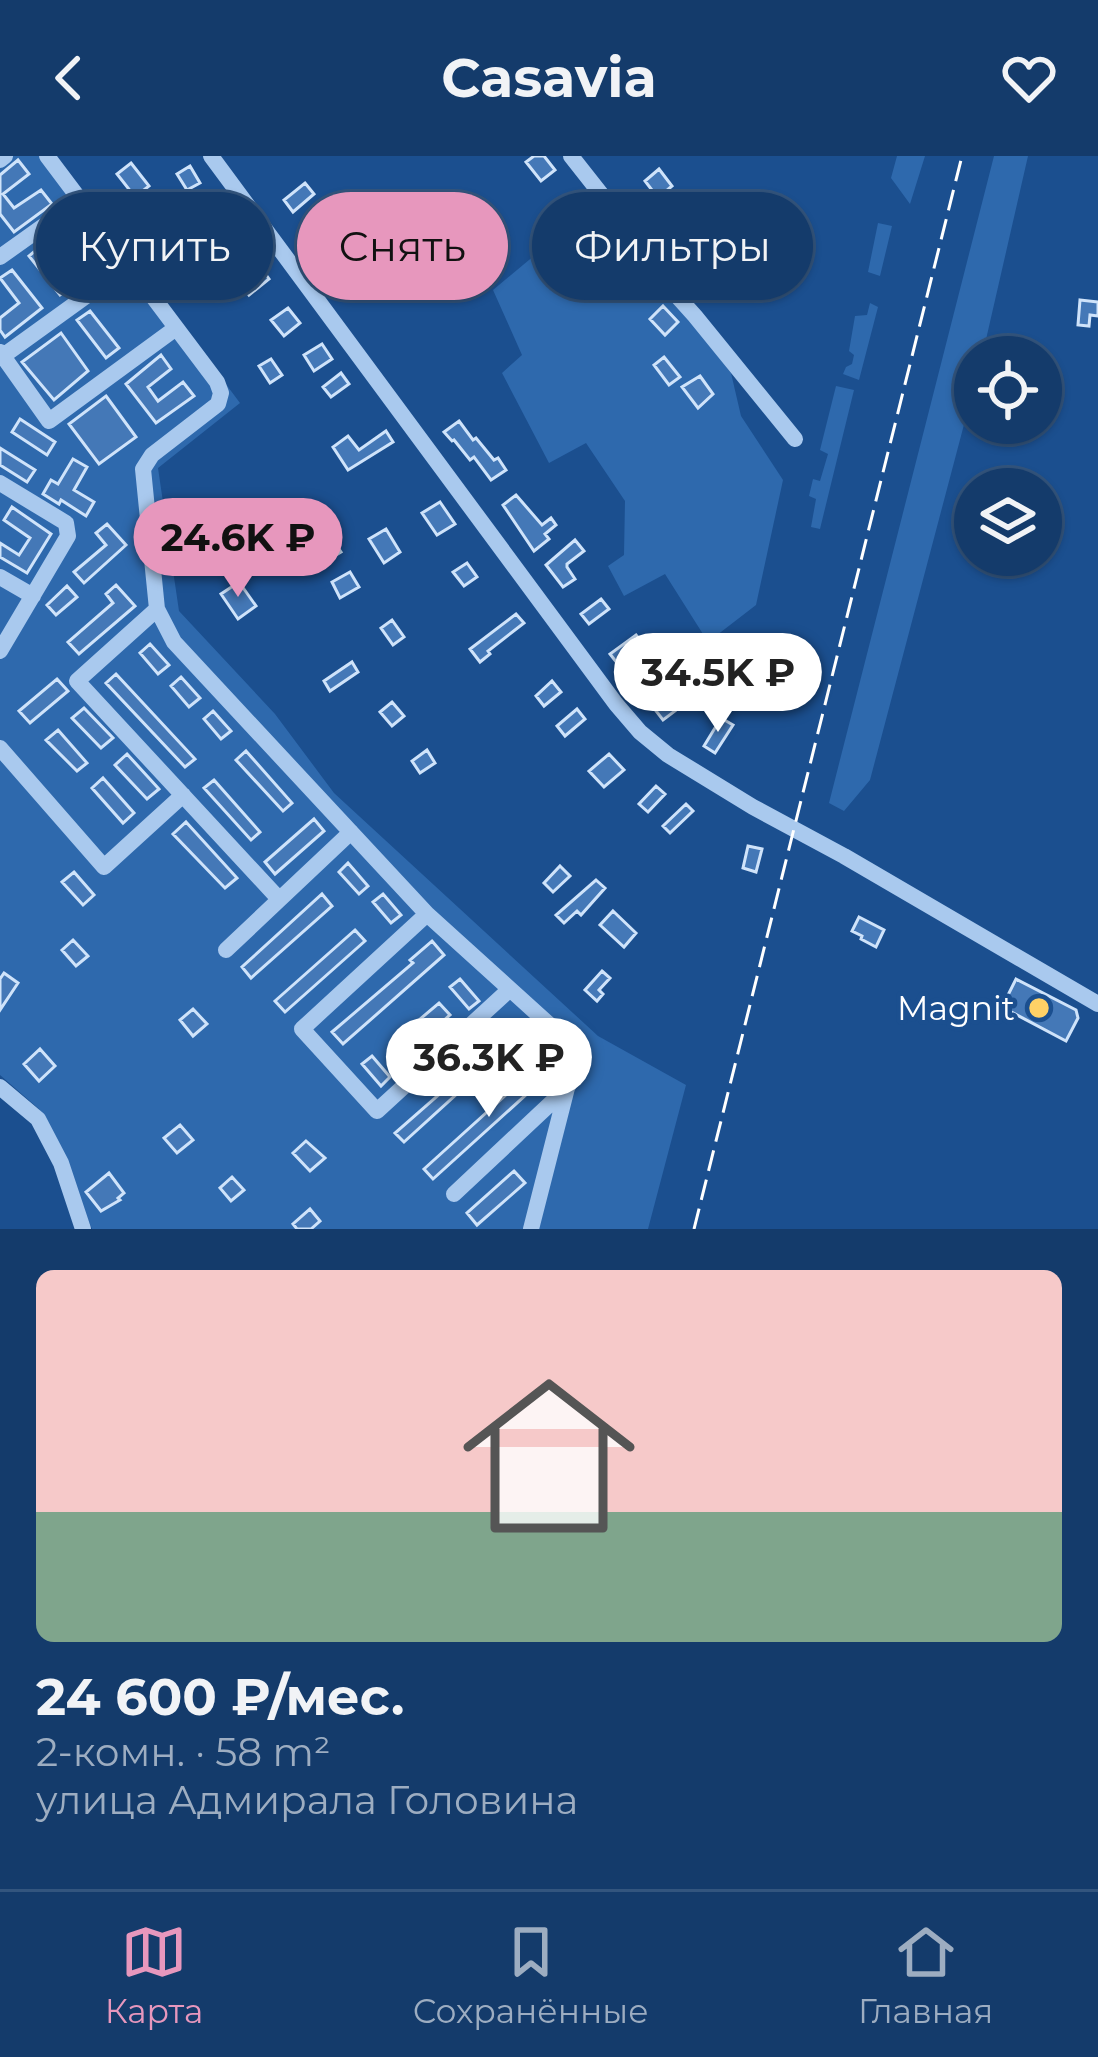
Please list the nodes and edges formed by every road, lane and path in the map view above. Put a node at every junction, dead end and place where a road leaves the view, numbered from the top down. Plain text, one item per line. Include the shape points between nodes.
1 (47, 156) edge
2 (211, 156) edge
3 (571, 156) edge
4 (74, 192) edge
5 (36, 231) edge
6 (0, 257) edge
7 (79, 300) edge
8 (155, 300) edge
9 (176, 328) junction
10 (2, 354) edge
11 (795, 439) dead end
12 (0, 483) edge
13 (0, 577) edge
14 (33, 596) junction
15 (157, 609) junction
16 (0, 651) edge
17 (0, 748) edge
18 (183, 795) junction
19 (351, 832) junction
20 (279, 899) junction
21 (427, 914) junction
22 (226, 950) dead end
23 (509, 990) junction
24 (1098, 1004) edge
25 (0, 1087) edge
26 (567, 1088) junction
27 (454, 1194) dead end
28 (83, 1229) edge
29 (531, 1229) edge

1 - 4 street
2 - 24 street via 640,732 753,807
3 - 11 street via 659,277
5 - 6 street
7 - 10 street
8 - 9 street
9 - 10 street via 50,421
9 - 15 street via 221,393 143,469
12 - 14 street via 68,529
13 - 14 street
14 - 16 street
15 - 18 street via 77,681
15 - 19 street via 174,642
17 - 18 street via 104,867
18 - 20 street
19 - 20 street
19 - 21 street
20 - 22 street
21 - 23 street
21 - 23 street via 302,1029 377,1111
23 - 26 street via 574,1047 577,1066
25 - 28 street via 38,1119
26 - 27 street
26 - 29 street

